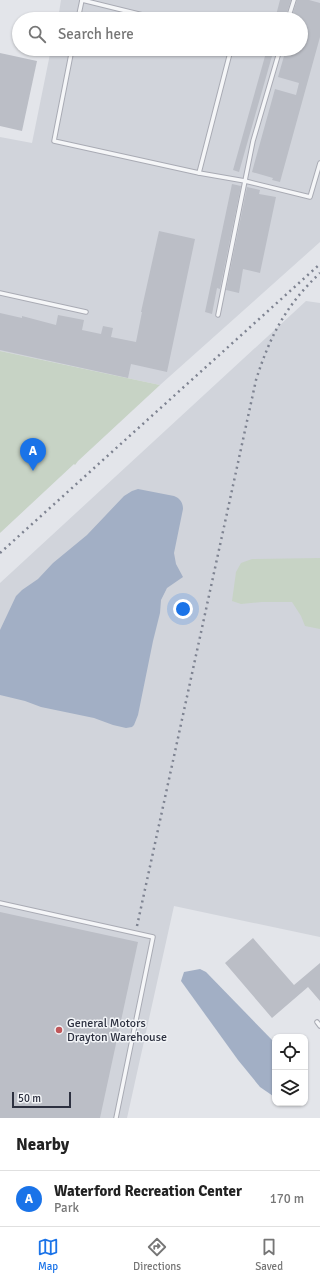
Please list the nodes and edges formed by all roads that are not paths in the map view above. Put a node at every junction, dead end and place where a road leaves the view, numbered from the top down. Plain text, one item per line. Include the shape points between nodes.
1 (82, 0) edge
2 (294, 0) edge
3 (79, 12) edge
4 (131, 12) edge
5 (290, 12) edge
6 (71, 56) edge
7 (229, 56) edge
8 (278, 56) edge
9 (320, 163) edge
10 (198, 173) junction
11 (246, 181) junction
12 (0, 293) edge
13 (86, 312) dead end
14 (218, 315) dead end
15 (0, 903) edge
16 (317, 1022) dead end
17 (320, 1026) edge
18 (116, 1118) edge

1 - 3 lane
1 - 4 lane
2 - 5 lane
6 - 10 lane via 54,140
7 - 10 lane
8 - 11 lane via 254,141
9 - 11 lane via 310,197
10 - 11 lane
11 - 14 lane
12 - 13 lane
15 - 18 lane via 153,937
16 - 17 lane

